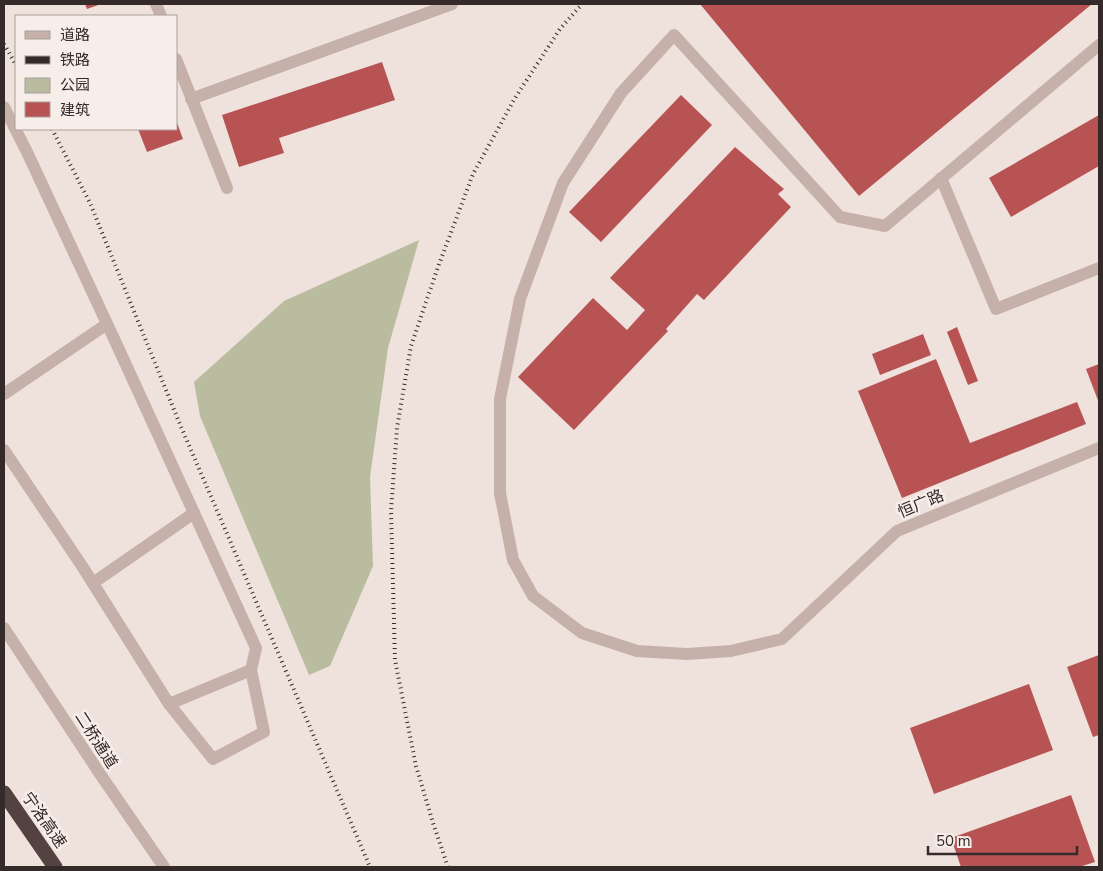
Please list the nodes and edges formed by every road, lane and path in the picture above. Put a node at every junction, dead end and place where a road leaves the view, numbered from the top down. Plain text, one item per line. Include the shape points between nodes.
1 (452, 4) edge
2 (1099, 46) edge
3 (178, 64) edge
4 (191, 99) junction
5 (4, 107) edge
6 (15, 129) edge
7 (16, 130) edge
8 (941, 178) junction
9 (227, 188) dead end
10 (1099, 268) edge
11 (107, 324) junction
12 (4, 394) edge
13 (1099, 448) edge
14 (4, 450) edge
15 (1099, 458) edge
16 (194, 514) junction
17 (898, 531) junction
18 (93, 583) junction
19 (4, 628) edge
20 (251, 670) junction
21 (169, 704) junction
22 (4, 793) edge
23 (55, 867) edge
24 (164, 867) edge

1 - 4 street
2 - 8 street
3 - 4 street
4 - 9 street
5 - 6 street
7 - 11 street
8 - 10 street via 996,309
8 - 17 street via 885,226 840,217 674,35 621,93 563,183 520,299 500,399 500,493 513,560 534,596 582,633 637,651 687,654 731,651 782,639
11 - 12 street
11 - 16 street
13 - 17 street, 恒广路
14 - 18 street
15 - 17 street, 恒广路
16 - 18 street
16 - 20 street via 256,648
18 - 21 street
19 - 24 street, 二桥通道
20 - 21 street
20 - 21 street via 264,732 213,759
22 - 23 highway, 宁洛高速

